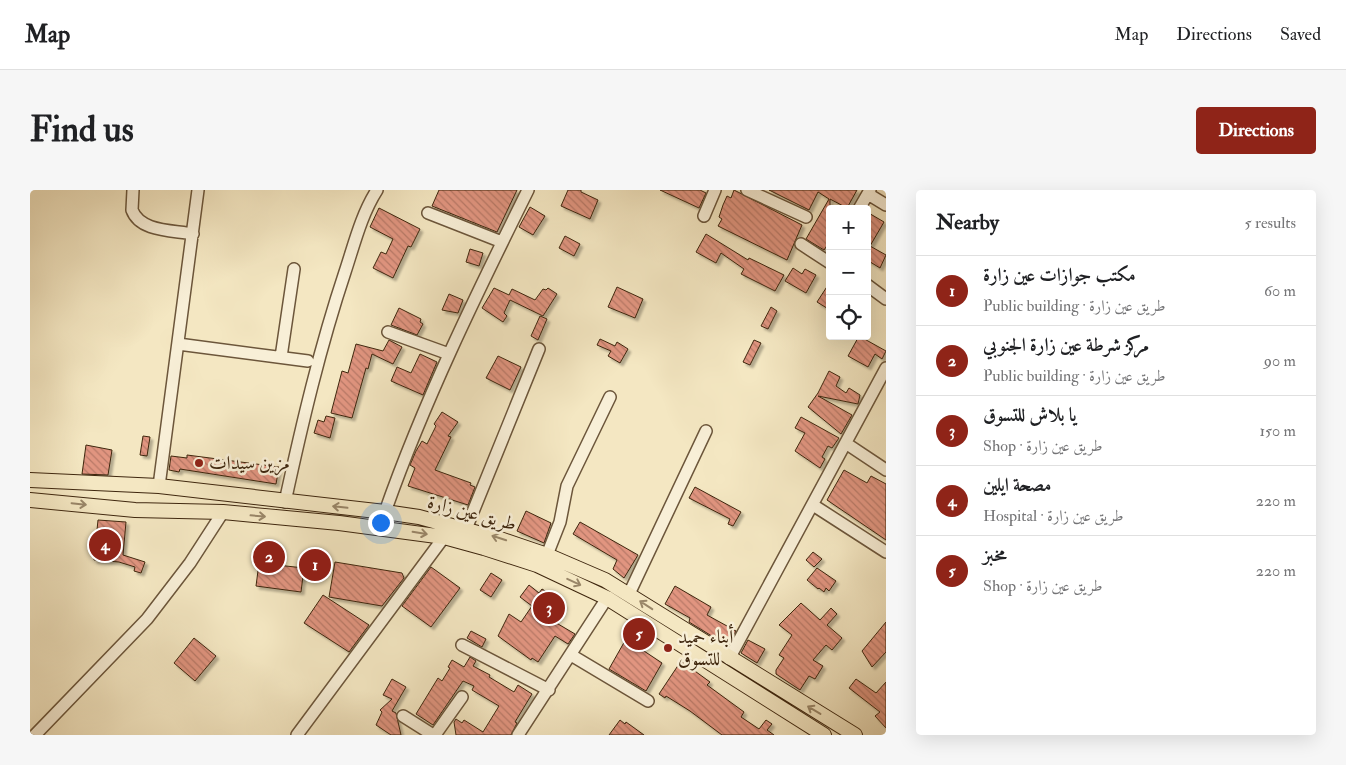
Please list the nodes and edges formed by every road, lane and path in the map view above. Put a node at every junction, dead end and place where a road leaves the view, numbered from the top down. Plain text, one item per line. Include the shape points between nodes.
1 (133, 190) edge
2 (198, 190) edge
3 (377, 190) edge
4 (528, 190) edge
5 (715, 190) edge
6 (747, 190) edge
7 (869, 192) edge
8 (861, 205) edge
9 (886, 205) edge
10 (428, 213) dead end
11 (704, 216) dead end
12 (806, 217) dead end
13 (193, 234) junction
14 (502, 242) junction
15 (801, 244) dead end
16 (826, 259) edge
17 (294, 269) dead end
18 (871, 289) edge
19 (886, 299) edge
20 (388, 332) dead end
21 (178, 344) junction
22 (539, 349) dead end
23 (449, 354) junction
24 (282, 357) junction
25 (308, 361) dead end
26 (886, 368) edge
27 (610, 397) dead end
28 (706, 431) dead end
29 (847, 444) junction
30 (886, 470) edge
31 (30, 480) edge
32 (143, 486) junction
33 (159, 486) junction
34 (30, 500) edge
35 (286, 502) junction
36 (813, 505) junction
37 (135, 510) junction
38 (223, 512) junction
39 (385, 512) junction
40 (466, 529) junction
41 (444, 538) junction
42 (886, 552) edge
43 (546, 555) junction
44 (628, 594) junction
45 (607, 598) junction
46 (462, 645) dead end
47 (571, 655) junction
48 (730, 659) junction
49 (549, 690) junction
50 (462, 697) dead end
51 (648, 701) dead end
52 (403, 716) dead end
53 (300, 734) edge
54 (35, 735) edge
55 (434, 735) edge
56 (518, 735) edge
57 (824, 735) edge
58 (855, 735) edge

1 - 13 street via 132,210 141,223
2 - 13 street
3 - 35 street via 364,215 329,322
4 - 14 street
5 - 11 street
6 - 12 street
7 - 8 street
7 - 9 street
10 - 14 street
13 - 21 street
14 - 23 street
15 - 16 street
17 - 24 street
18 - 19 street
20 - 23 street
21 - 24 street
21 - 33 street
22 - 40 street
23 - 39 street
24 - 25 street
26 - 29 street
27 - 43 street via 567,486 560,522
28 - 44 street
29 - 30 street
29 - 36 street
31 - 32 main road, طريق عين زارة
32 - 33 main road, طريق عين زارة
32 - 37 main road via 135,489 130,497
33 - 35 main road, طريق عين زارة
34 -> 37 main road, طريق عين زارة
39 -> 35 main road, طريق عين زارة
36 - 42 street
36 - 48 street
37 - 38 main road, طريق عين زارة
38 -> 41 main road, طريق عين زارة via 339,523
38 - 54 street via 190,563 146,619
39 - 40 main road, طريق عين زارة
43 -> 40 main road, طريق عين زارة
41 -> 45 main road, طريق عين زارة via 536,565
41 - 53 street
43 - 44 main road, طريق عين زارة
48 -> 44 main road, طريق عين زارة
45 - 47 street
45 - 57 main road, طريق عين زارة
46 - 49 street
47 - 49 street
47 - 51 street
58 -> 48 main road, طريق عين زارة
49 - 56 street
50 - 55 street
52 - 55 street

